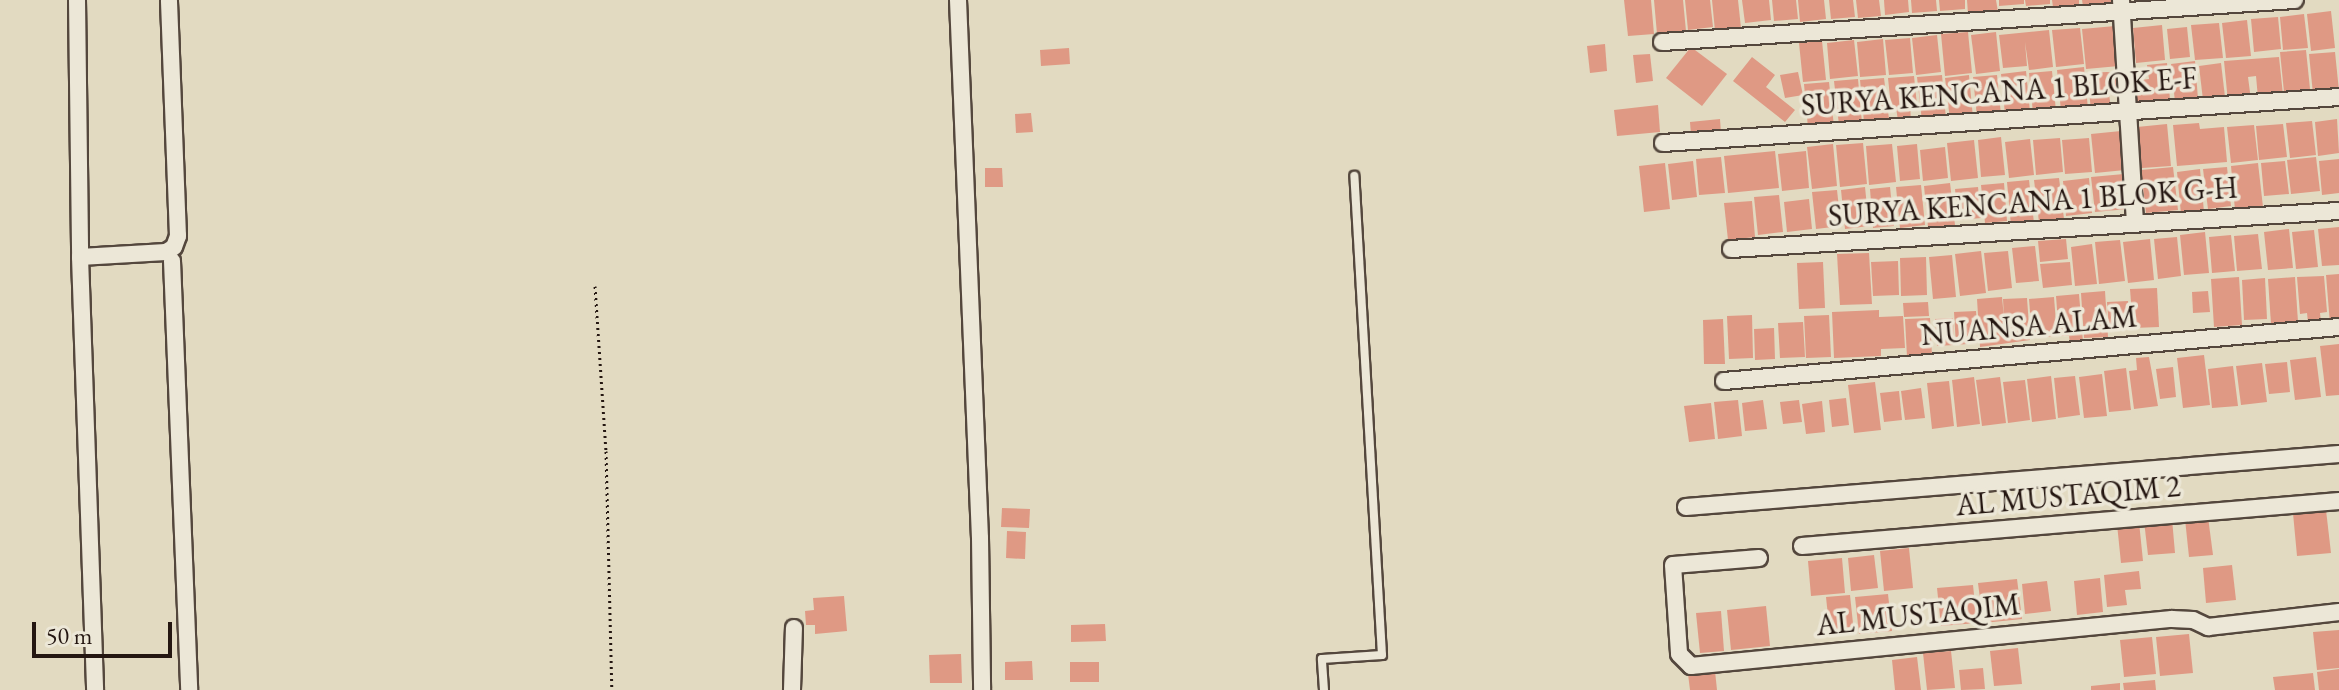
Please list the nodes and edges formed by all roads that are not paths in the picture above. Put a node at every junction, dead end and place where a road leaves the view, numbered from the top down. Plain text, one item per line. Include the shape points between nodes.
1 (77, 0) edge
2 (169, 0) edge
3 (958, 0) edge
4 (2295, 0) edge
5 (2121, 6) edge
6 (1662, 42) dead end
7 (2339, 97) edge
8 (2128, 111) junction
9 (1663, 143) dead end
10 (1354, 176) dead end
11 (2339, 211) edge
12 (2135, 223) junction
13 (1731, 249) dead end
14 (80, 257) junction
15 (172, 261) dead end
16 (2339, 327) edge
17 (1724, 381) dead end
18 (2339, 454) edge
19 (2339, 501) edge
20 (1686, 507) dead end
21 (1802, 546) dead end
22 (1759, 558) dead end
23 (2339, 612) edge
24 (794, 628) dead end
25 (95, 690) edge
26 (189, 690) edge
27 (792, 690) edge
28 (982, 690) edge
29 (1324, 690) edge

1 - 14 street
2 - 14 street via 178,236 166,252
3 - 28 street
4 - 5 street
5 - 6 street
5 - 8 street
7 - 8 street, SURYA KENCANA 1 BLOK E-F
8 - 9 street, SURYA KENCANA 1 BLOK E-F
8 - 12 street
10 - 29 lane via 1382,655 1322,659
11 - 12 street, SURYA KENCANA 1 BLOK G-H
12 - 13 street, SURYA KENCANA 1 BLOK G-H
14 - 25 street
15 - 26 street
16 - 17 street, NUANSA ALAM
18 - 20 street
19 - 21 street, AL MUSTAQIM 2
22 - 23 street, AL MUSTAQIM via 1673,565 1679,654 1691,666 2172,619 2208,627
24 - 27 street

